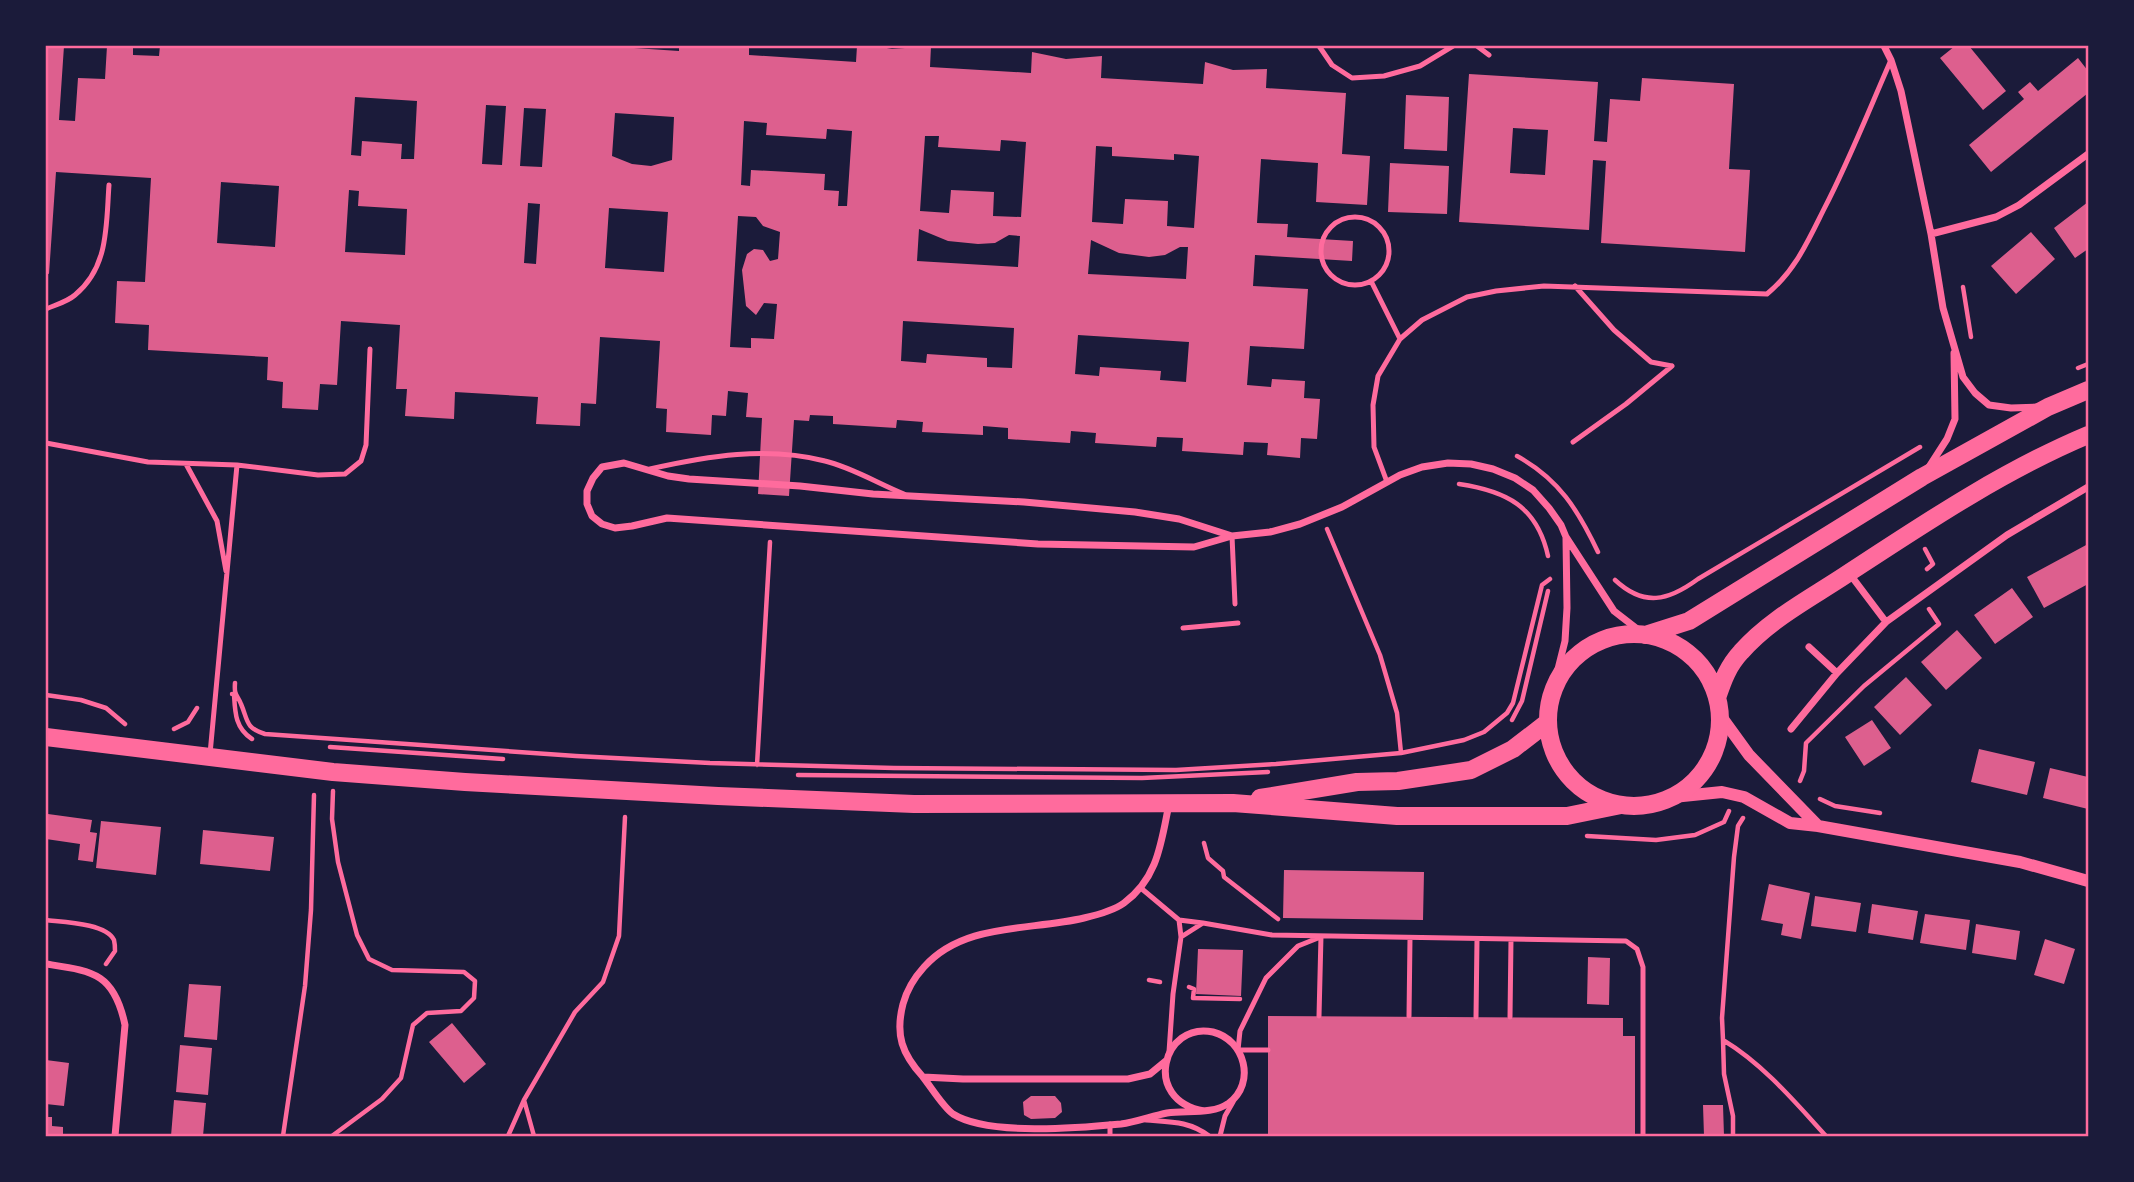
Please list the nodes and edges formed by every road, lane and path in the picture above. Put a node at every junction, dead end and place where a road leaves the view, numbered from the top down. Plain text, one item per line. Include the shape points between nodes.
1 (1319, 46) edge
2 (1453, 46) edge
3 (1477, 46) edge
4 (1884, 46) edge
5 (1489, 55) dead end
6 (1891, 60) junction
7 (2088, 154) edge
8 (108, 185) dead end
9 (1931, 234) junction
10 (1371, 281) junction
11 (1575, 286) junction
12 (1963, 287) dead end
13 (46, 309) edge
14 (1400, 339) junction
15 (1953, 342) junction
16 (1973, 347) dead end
17 (370, 349) dead end
18 (2088, 390) edge
19 (2048, 407) junction
20 (2088, 435) edge
21 (1573, 442) dead end
22 (46, 443) edge
23 (1920, 447) dead end
24 (186, 464) junction
25 (237, 465) junction
26 (650, 469) junction
27 (1922, 477) junction
28 (1387, 482) junction
29 (1459, 484) dead end
30 (2088, 487) edge
31 (909, 496) junction
32 (1321, 516) junction
33 (771, 525) junction
34 (1232, 536) junction
35 (1566, 537) junction
36 (1549, 566) dead end
37 (1849, 573) junction
38 (227, 581) junction
39 (1686, 588) dead end
40 (1235, 604) dead end
41 (1886, 622) junction
42 (1238, 623) dead end
43 (1183, 628) dead end
44 (1645, 635) junction
45 (1809, 648) dead end
46 (1837, 673) junction
47 (235, 681) dead end
48 (234, 694) junction
49 (46, 695) edge
50 (1550, 701) junction
51 (198, 705) dead end
52 (1718, 707) junction
53 (1548, 722) junction
54 (1508, 724) dead end
55 (132, 726) dead end
56 (1791, 729) dead end
57 (171, 731) dead end
58 (46, 737) edge
59 (255, 741) dead end
60 (321, 746) dead end
61 (1401, 753) junction
62 (210, 758) junction
63 (510, 760) dead end
64 (757, 765) junction
65 (1281, 771) dead end
66 (333, 772) junction
67 (794, 775) dead end
68 (314, 795) dead end
69 (1673, 797) junction
70 (1752, 802) junction
71 (1233, 803) junction
72 (1168, 804) junction
73 (1621, 805) junction
74 (625, 817) dead end
75 (1818, 826) junction
76 (1204, 843) dead end
77 (2088, 881) edge
78 (1142, 888) junction
79 (46, 920) edge
80 (1178, 920) junction
81 (1203, 923) junction
82 (1284, 923) dead end
83 (1321, 936) junction
84 (1181, 937) junction
85 (1410, 938) junction
86 (1477, 939) junction
87 (1511, 939) junction
88 (46, 964) edge
89 (97, 975) junction
90 (1149, 980) dead end
91 (1175, 984) junction
92 (1251, 1006) junction
93 (1320, 1016) dead end
94 (1409, 1016) dead end
95 (1476, 1017) dead end
96 (1510, 1017) dead end
97 (1723, 1040) junction
98 (1238, 1050) junction
99 (1268, 1050) dead end
100 (1168, 1056) junction
101 (923, 1077) junction
102 (1238, 1093) junction
103 (524, 1100) junction
104 (1204, 1111) junction
105 (1139, 1120) junction
106 (1110, 1124) junction
107 (115, 1136) edge
108 (283, 1136) edge
109 (332, 1136) edge
110 (508, 1136) edge
111 (534, 1136) edge
112 (1110, 1136) edge
113 (1209, 1136) edge
114 (1220, 1136) edge
115 (1643, 1136) edge
116 (1733, 1136) edge
117 (1826, 1136) edge

1 - 2 lane via 1332,65 1352,78 1384,76 1420,66
3 - 5 lane
4 - 6 street
6 - 9 street
6 - 11 lane via 1800,258 1767,294
7 - 9 street via 2019,205
8 - 13 lane via 105,248 93,276 74,297
9 - 15 street
10 - 10 lane via 1361,285 1341,282 1326,269 1321,248 1324,236 1340,220 1364,217 1375,222 1389,241 1387,264
10 - 14 lane
11 - 14 lane via 1532,287 1467,298 1422,320
11 - 21 lane via 1614,330 1651,362 1672,366
12 - 16 path
14 - 28 lane via 1378,376 1373,405 1374,447
15 - 19 street via 1963,377 1989,405
15 - 27 street via 1955,419
17 - 25 lane via 366,445 361,461 345,474 318,475
18 - 19 main road
19 - 27 main road
20 - 37 main road via 1931,520
22 - 24 lane via 148,462
23 - 39 path
24 - 25 lane
24 - 38 lane via 216,521
25 - 38 lane
26 - 31 street via 689,479
26 - 31 lane via 722,455 796,457 826,461
26 - 33 street via 624,463 602,467 587,491 592,516 615,527 667,518
27 - 44 main road via 1689,621
28 - 32 street
28 - 35 street via 1422,467 1448,463 1493,469 1533,490
29 - 36 path via 1483,487 1520,505 1541,534
30 - 41 street via 2007,535
31 - 34 street via 1135,512 1178,519
32 - 34 street via 1270,532
32 - 61 path via 1380,655 1397,713
33 - 34 street via 1113,547 1194,547
33 - 64 path
34 - 40 lane
35 - 44 street via 1614,611
35 - 50 street via 1565,641
37 - 41 street
37 - 52 main road via 1761,632 1741,651 1727,670
38 - 62 lane
41 - 46 street
42 - 43 lane
44 - 50 main road via 1622,635 1586,649 1563,671
44 - 52 main road via 1686,652 1705,672
45 - 46 street
46 - 56 street
47 - 48 path
48 - 59 path via 237,722
48 - 64 path via 252,728 265,734
49 - 55 path via 106,708
50 - 53 main road
51 - 57 path via 188,722
52 - 69 main road via 1713,754 1695,780
52 - 75 street via 1749,755
53 - 71 main road via 1513,749 1471,769
53 - 73 main road via 1551,744 1570,778 1600,799
54 - 61 path via 1522,701 1550,578 1542,585 1507,713 1484,732 1464,740
58 - 62 main road
60 - 63 path
61 - 64 path via 1176,769
62 - 66 main road
65 - 67 path via 1142,778
66 - 72 main road via 757,798 915,804
66 - 109 path via 332,819 338,862 369,959 392,970 464,972 475,981 474,998 461,1011 427,1013 413,1025 401,1078 382,1099
68 - 108 path via 304,986
69 - 70 street via 1722,792
69 - 73 main road
70 - 75 street via 1790,823
70 - 97 path via 1738,826
71 - 72 main road
71 - 73 main road via 1397,816 1567,816
72 - 78 street via 1158,856
74 - 103 path via 619,936 603,982 575,1012
75 - 77 street via 2020,862
76 - 82 path via 1208,858 1224,877
78 - 80 lane
78 - 101 street via 1100,914 987,933 933,956 906,993 899,1018 909,1062
79 - 89 path via 90,926 114,940 115,951
80 - 81 lane
80 - 84 lane
81 - 83 lane via 1272,935
81 - 84 lane
83 - 85 lane
83 - 92 lane via 1290,954 1266,978
83 - 93 lane
84 - 91 lane
85 - 86 lane
85 - 94 lane
86 - 87 lane
86 - 95 lane
87 - 96 lane
87 - 115 lane via 1626,941 1637,949 1643,967
88 - 89 street
89 - 107 street via 116,996 125,1025
90 - 91 path
91 - 92 path via 1194,989 1193,998 1245,999
91 - 100 lane
92 - 98 lane
97 - 116 path
97 - 117 path via 1752,1060
98 - 99 lane
98 - 100 street via 1224,1036 1199,1031 1177,1042
98 - 102 street via 1244,1067
100 - 101 street via 1150,1074 1128,1079
100 - 104 street via 1165,1079 1170,1091 1179,1102
101 - 106 street via 952,1113 985,1126
102 - 104 street via 1229,1103
102 - 114 lane
103 - 110 path
103 - 111 path
104 - 105 street
105 - 106 street
105 - 113 lane via 1187,1124
106 - 112 lane

